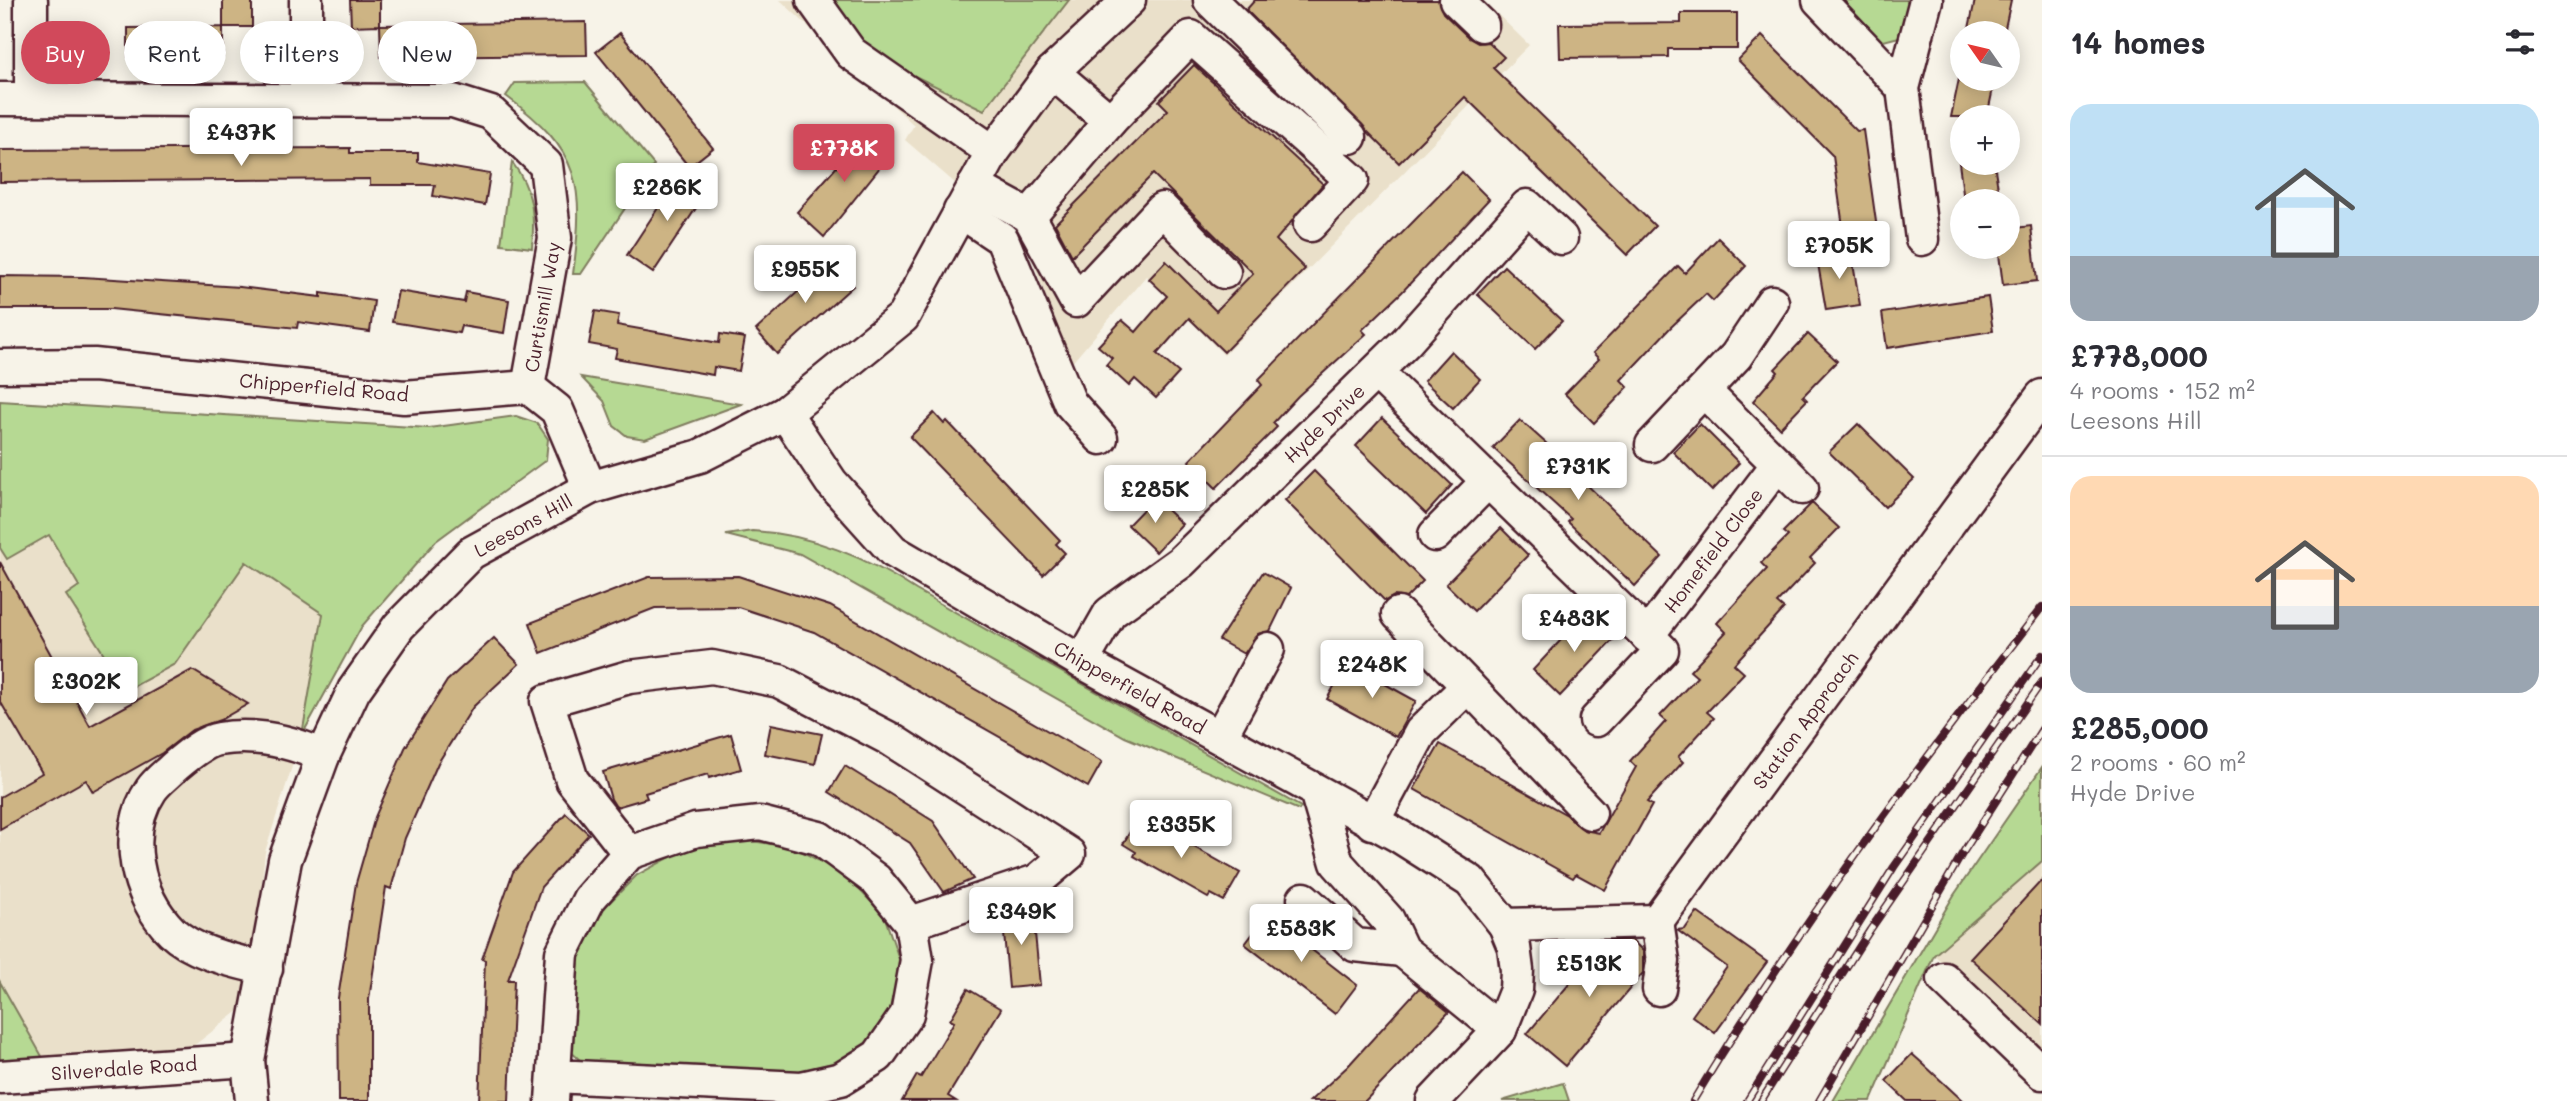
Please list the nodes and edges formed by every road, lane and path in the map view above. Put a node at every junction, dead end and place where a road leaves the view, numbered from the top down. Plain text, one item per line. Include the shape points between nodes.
1 (31, 0) edge
2 (306, 0) edge
3 (813, 0) edge
4 (1129, 0) edge
5 (1210, 0) edge
6 (1456, 0) edge
7 (1819, 0) edge
8 (1926, 0) edge
9 (1482, 25) dead end
10 (1052, 72) junction
11 (1903, 88) junction
12 (32, 98) junction
13 (0, 99) edge
14 (306, 100) junction
15 (1110, 121) junction
16 (1350, 137) dead end
17 (993, 152) junction
18 (967, 199) junction
19 (1029, 216) junction
20 (1310, 225) dead end
21 (1561, 238) dead end
22 (1922, 239) dead end
23 (1224, 272) dead end
24 (1772, 302) dead end
25 (0, 366) edge
26 (1376, 372) junction
27 (528, 387) junction
28 (1704, 391) junction
29 (2042, 396) edge
30 (785, 413) junction
31 (1101, 438) dead end
32 (1652, 445) dead end
33 (1778, 464) junction
34 (1488, 481) junction
35 (590, 488) junction
36 (1802, 488) dead end
37 (1435, 535) dead end
38 (1398, 614) dead end
39 (1647, 636) junction
40 (1268, 649) dead end
41 (1082, 662) junction
42 (1468, 686) junction
43 (1596, 720) dead end
44 (1220, 737) junction
45 (323, 756) junction
46 (1316, 790) junction
47 (1590, 813) dead end
48 (1372, 823) junction
49 (629, 853) junction
50 (1304, 899) dead end
51 (1657, 921) junction
52 (911, 923) junction
53 (1506, 925) junction
54 (1402, 950) junction
55 (266, 969) junction
56 (1944, 979) dead end
57 (1659, 989) dead end
58 (1500, 1031) junction
59 (248, 1060) junction
60 (2042, 1073) edge
61 (8, 1085) edge
62 (553, 1088) edge
63 (253, 1101) edge
64 (1433, 1101) edge

1 - 12 street
2 - 14 street
3 - 17 street via 851,53
4 - 10 street, Leesons Hill
5 - 16 street
6 - 9 street
7 - 11 street
8 - 11 street
10 - 15 street
10 - 17 street, Leesons Hill
11 - 22 street
12 - 13 street, Curtismill Way
12 - 14 street, Curtismill Way
14 - 27 street, Curtismill Way via 453,101 491,113 547,165 555,238
15 - 19 street
15 - 20 street via 1191,37 1352,180
17 - 18 street, Leesons Hill
18 - 19 street
18 - 30 street, Leesons Hill via 903,317
18 - 31 street via 1002,239 1070,403
19 - 23 street via 1076,301 1162,209
21 - 26 street, Hyde Drive via 1527,206
24 - 28 street via 1736,356
25 - 27 street, Chipperfield Road via 94,365 404,397
26 - 34 street
26 - 41 street, Hyde Drive via 1181,562 1110,613
27 - 35 street via 556,410
28 - 32 street
28 - 33 street
29 - 51 street, Station Approach
30 - 35 street, Leesons Hill via 700,456
30 - 41 street, Chipperfield Road via 831,482 893,551
33 - 36 street
33 - 39 street, Homefield Close
34 - 37 street
34 - 39 street
35 - 45 street, Leesons Hill via 471,553 399,626 354,690
38 - 42 street
39 - 43 street via 1662,650
40 - 44 street
41 - 44 street, Chipperfield Road
42 - 47 street
42 - 48 street via 1421,732
44 - 46 street, Chipperfield Road
45 - 55 street, Leesons Hill via 285,860
45 - 55 street via 271,738 217,739 186,757 151,789 135,825 137,869 151,906 174,933 204,951
46 - 48 street, Chipperfield Road
46 - 54 street via 1337,863 1388,920
48 - 53 street, Chipperfield Road via 1471,881
49 - 52 street via 696,830 760,823 819,838 876,880
49 - 52 street via 572,780 547,701 629,677 712,667 779,681 890,739 1069,855 1037,881
49 - 62 street via 589,899 562,953
50 - 54 street via 1355,945
51 - 53 street
51 - 57 street via 1662,961
52 - 62 street via 917,960 907,1014 878,1056 841,1079 801,1087
53 - 58 street via 1514,947 1516,990
54 - 58 street
55 - 59 street, Leesons Hill
56 - 60 street
58 - 64 street
59 - 61 street, Silverdale Road
59 - 63 street, Leesons Hill

